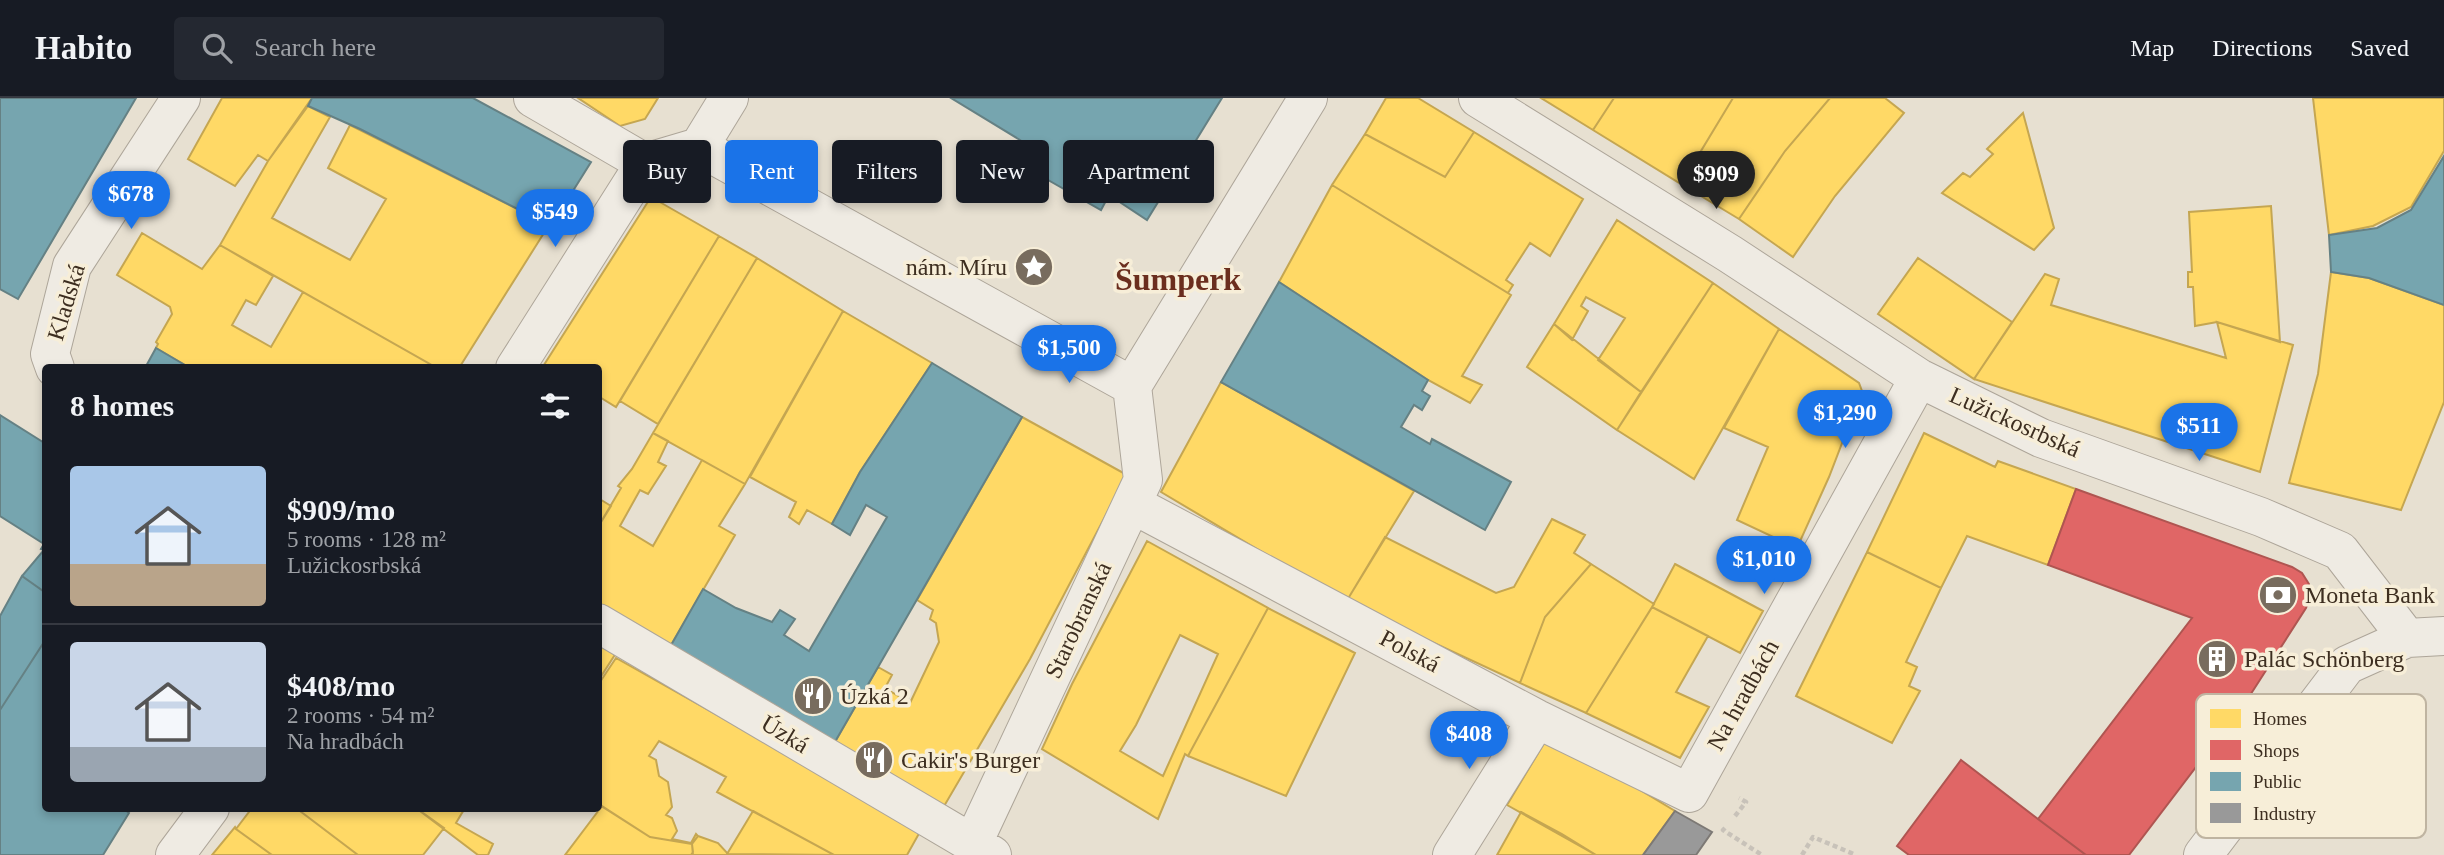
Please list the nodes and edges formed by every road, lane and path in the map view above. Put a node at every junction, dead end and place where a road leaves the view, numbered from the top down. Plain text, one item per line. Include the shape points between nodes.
1 (181, 98) edge
2 (533, 98) edge
3 (729, 98) edge
4 (1308, 98) edge
5 (1478, 98) edge
6 (703, 140) edge
7 (623, 150) edge
8 (711, 154) edge
9 (623, 198) edge
10 (54, 364) edge
11 (518, 364) edge
12 (1919, 378) junction
13 (1132, 386) junction
14 (1132, 505) junction
15 (602, 625) edge
16 (2426, 637) edge
17 (2325, 694) edge
18 (1537, 719) junction
19 (1689, 793) joint
20 (207, 812) edge
21 (1723, 830) dead end
22 (2216, 838) edge
23 (982, 850) edge
24 (175, 855) edge
25 (1452, 855) edge
26 (1762, 855) edge
27 (1801, 855) edge
28 (1856, 855) edge
29 (2203, 855) edge

1 - 10 street, Kladská via 72,266 50,354
2 - 7 street
3 - 6 street
4 - 13 street
5 - 12 street, Lužickosrbská
8 - 13 street
9 - 11 street
12 - 16 street, Lužickosrbská via 2041,438 2261,517 2340,551
12 - 19 street, Na hradbách
13 - 14 street, Starobranská via 1143,480
14 - 18 street, Polská
14 - 23 street, Starobranská
15 - 23 street, Úzká
16 - 17 street via 2347,665
18 - 19 street, Polská
18 - 25 street
20 - 24 street
21 - 26 path
22 - 29 street
27 - 28 path via 1814,836

